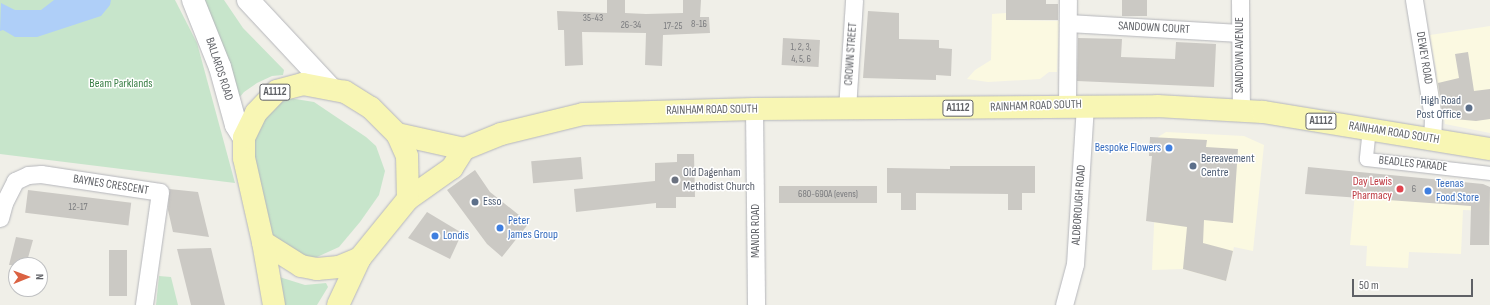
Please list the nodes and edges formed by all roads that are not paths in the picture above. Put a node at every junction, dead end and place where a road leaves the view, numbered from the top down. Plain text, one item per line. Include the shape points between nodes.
1 (194, 0) edge
2 (248, 0) edge
3 (854, 0) edge
4 (1068, 0) edge
5 (1240, 0) edge
6 (1414, 0) edge
7 (1068, 23) junction
8 (1240, 33) junction
9 (330, 88) junction
10 (1076, 105) junction
11 (754, 109) junction
12 (847, 109) junction
13 (1241, 111) junction
14 (1368, 128) junction
15 (397, 134) junction
16 (244, 138) junction
17 (1432, 140) junction
18 (464, 149) junction
19 (1490, 149) edge
20 (1490, 173) edge
21 (408, 199) junction
22 (0, 218) edge
23 (263, 242) junction
24 (360, 258) junction
25 (144, 305) edge
26 (274, 305) edge
27 (338, 305) edge
28 (756, 305) edge
29 (1064, 305) edge

1 - 16 main road, BALLARDS ROAD via 220,67 236,125
2 - 9 main road
3 - 12 street, CROWN STREET
4 - 7 street
5 - 8 street, SANDOWN AVENUE
6 - 17 street, DEWEY ROAD via 1434,117
7 - 8 street, SANDOWN COURT
7 - 10 street
8 - 13 street, SANDOWN AVENUE
9 - 15 main road, A1112 via 345,92 371,108
9 - 16 main road, A1112 via 303,84 277,91 256,113
10 - 12 main road, RAINHAM ROAD SOUTH / A1112
10 - 13 main road, RAINHAM ROAD SOUTH / A1112
10 - 29 street, ALDBOROUGH ROAD via 1074,264
11 - 12 main road, RAINHAM ROAD SOUTH / A1112
11 - 18 main road, RAINHAM ROAD SOUTH / A1112 via 583,114 501,134
11 - 28 street, MANOR ROAD
13 - 14 main road, RAINHAM ROAD SOUTH / A1112
14 - 17 main road, RAINHAM ROAD SOUTH / A1112
14 - 20 street, BEADLES PARADE via 1366,159
15 - 18 main road
15 - 21 main road, A1112 via 407,156
16 - 23 main road via 248,180
17 - 19 main road, RAINHAM ROAD SOUTH / A1112
18 - 21 main road via 452,168
21 - 24 main road
22 - 25 street, BAYNES CRESCENT via 15,181 28,176 41,174 160,192
23 - 24 main road via 301,266 317,269 339,267
23 - 26 main road
24 - 27 main road

